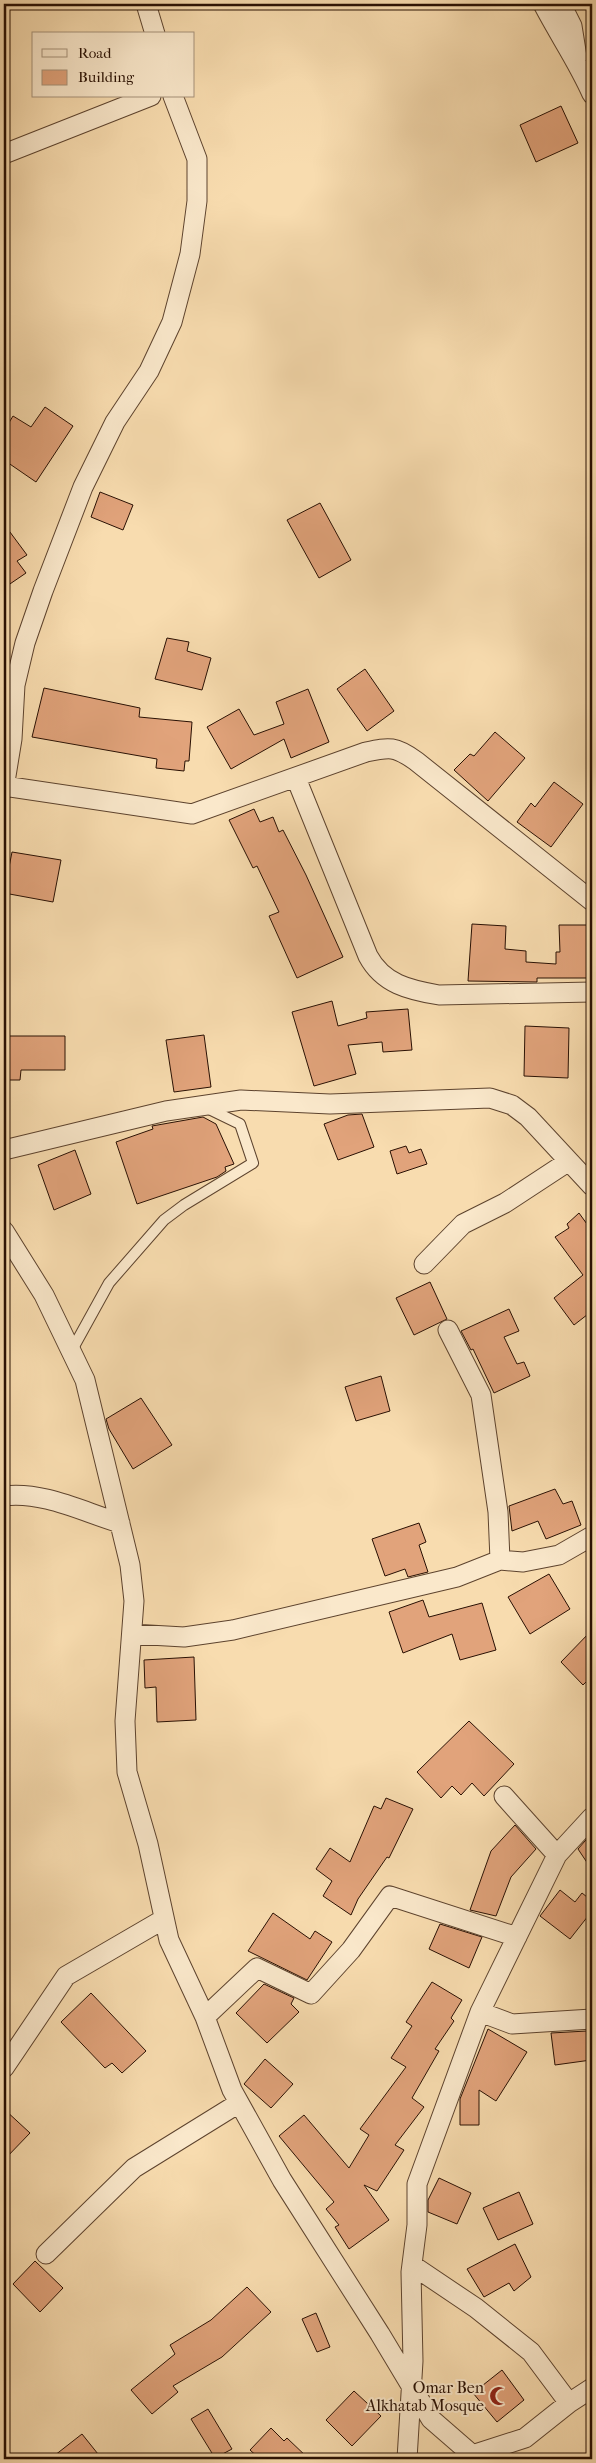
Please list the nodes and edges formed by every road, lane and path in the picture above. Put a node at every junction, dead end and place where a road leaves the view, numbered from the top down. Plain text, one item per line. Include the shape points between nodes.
1 (146, 4) edge
2 (543, 4) edge
3 (561, 4) edge
4 (154, 32) edge
5 (578, 64) junction
6 (592, 94) edge
7 (146, 98) edge
8 (175, 98) edge
9 (4, 154) edge
10 (296, 778) junction
11 (4, 787) edge
12 (592, 901) edge
13 (592, 992) edge
14 (202, 1106) junction
15 (4, 1150) edge
16 (569, 1161) junction
17 (592, 1186) edge
18 (4, 1231) edge
19 (424, 1264) dead end
20 (448, 1330) dead end
21 (72, 1350) junction
22 (4, 1496) edge
23 (120, 1522) junction
24 (592, 1536) edge
25 (500, 1560) junction
26 (132, 1634) junction
27 (504, 1796) dead end
28 (592, 1817) edge
29 (557, 1854) junction
30 (164, 1919) junction
31 (517, 1937) junction
32 (480, 2012) junction
33 (205, 2017) junction
34 (592, 2019) edge
35 (4, 2068) edge
36 (239, 2103) junction
37 (46, 2254) dead end
38 (412, 2265) junction
39 (410, 2387) junction
40 (592, 2388) edge
41 (569, 2403) junction
42 (474, 2457) edge
43 (407, 2459) edge

1 - 4 street
2 - 5 street
3 - 5 street via 572,26
5 - 6 street
7 - 9 street
8 - 11 street via 197,159 197,201 190,254 172,322 149,371 115,422 83,487 40,598 15,685 12,739
10 - 11 street via 192,814
10 - 12 street via 366,752 390,747 398,749
10 - 13 street via 368,956 373,966 390,982 439,995
14 - 15 street via 166,1111
14 - 16 street via 241,1100 330,1104 490,1098 512,1105 528,1117
14 - 21 lane via 240,1124 253,1163 164,1220 109,1282
16 - 17 street
16 - 19 street via 506,1202 463,1224
18 - 21 street via 44,1295
20 - 25 street via 481,1395 498,1512
21 - 23 street via 85,1380
22 - 23 street via 18,1494 40,1498
23 - 26 street via 134,1601
24 - 25 street via 559,1555 523,1562
25 - 26 street via 457,1577 233,1630 184,1637
26 - 30 street via 125,1722 127,1772 148,1844
27 - 29 street
28 - 29 street
29 - 31 street
30 - 33 street via 169,1940
30 - 35 street via 66,1976
31 - 32 street
31 - 33 street via 390,1896 351,1950 311,1994 257,1968
32 - 34 street via 512,2024
32 - 38 street via 417,2184 417,2225
33 - 36 street
36 - 37 street via 134,2168
36 - 39 street via 282,2180
38 - 39 street via 413,2361
38 - 41 street via 476,2308 531,2352
39 - 42 street via 431,2419
39 - 43 street
40 - 41 street
41 - 42 street via 525,2438

